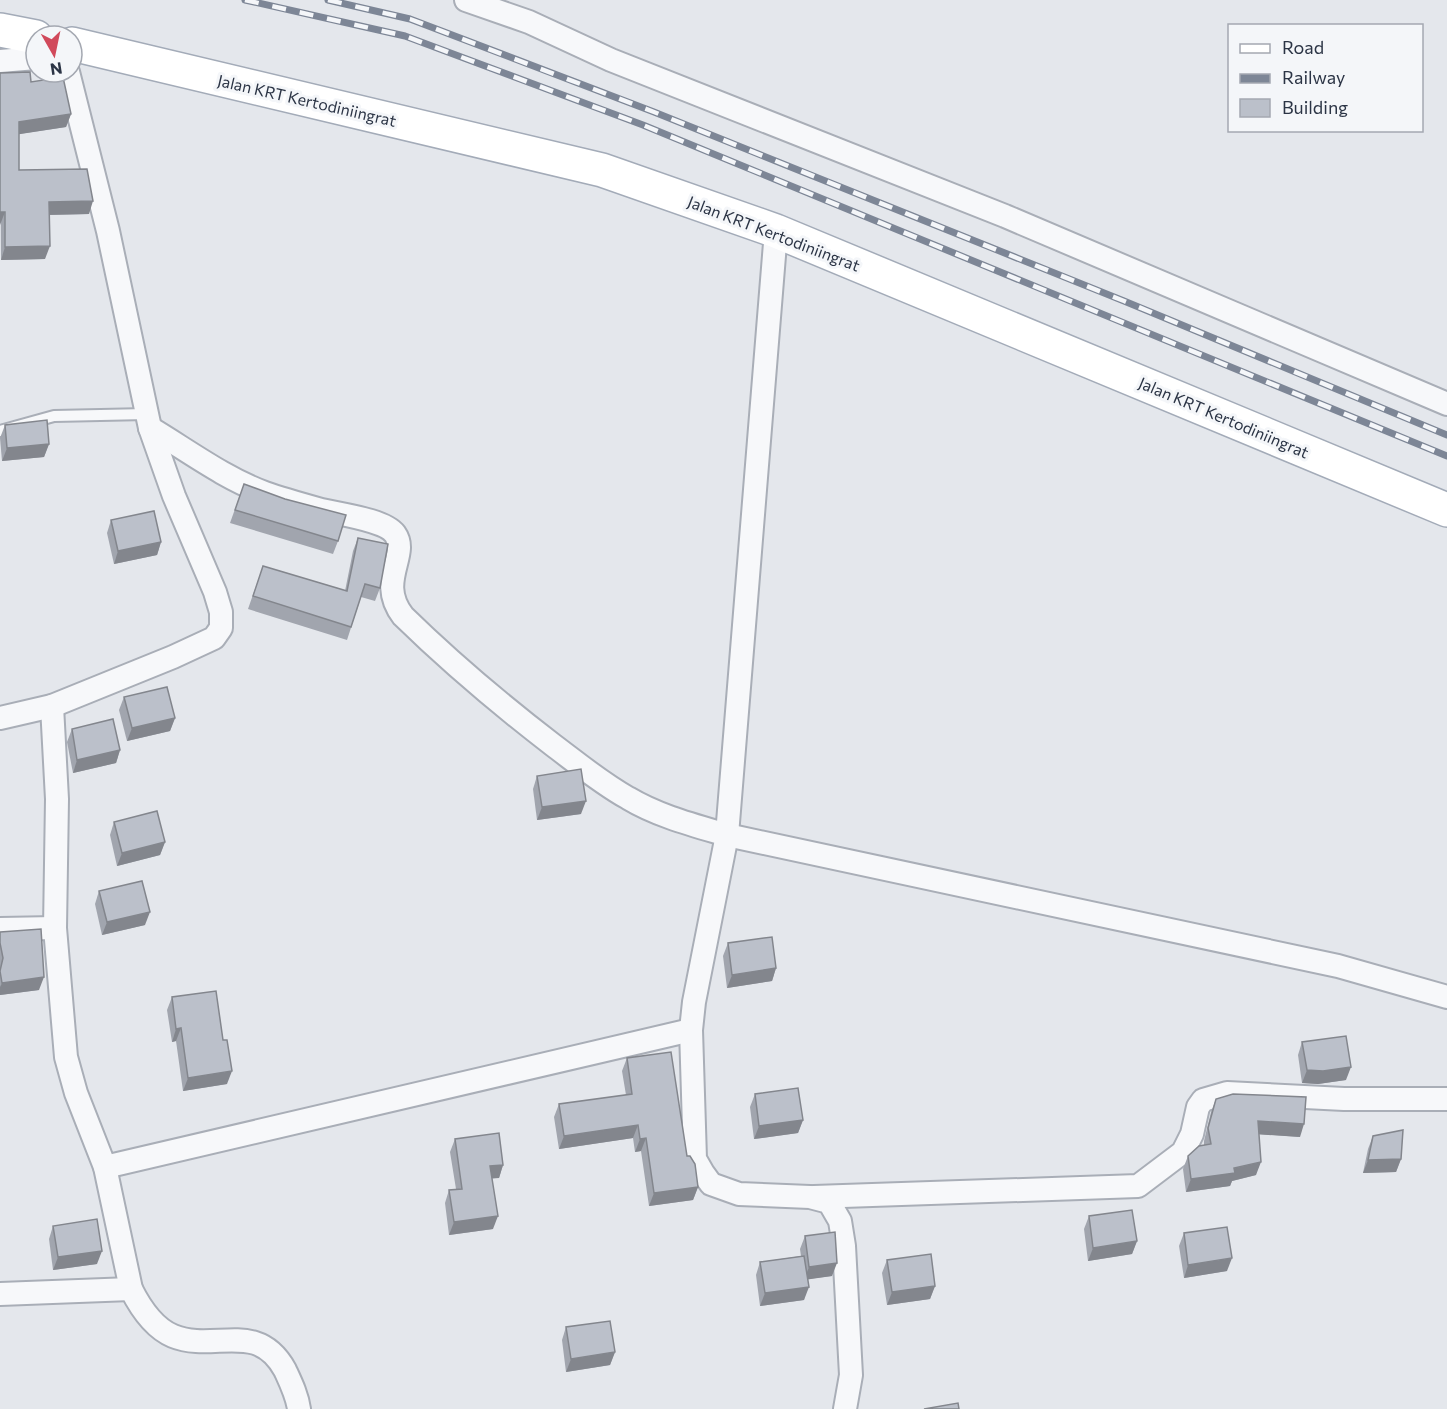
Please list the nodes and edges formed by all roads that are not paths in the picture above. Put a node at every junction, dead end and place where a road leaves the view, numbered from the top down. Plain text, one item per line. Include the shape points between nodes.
1 (466, 0) edge
2 (0, 30) edge
3 (24, 35) edge
4 (84, 47) edge
5 (24, 59) edge
6 (0, 61) edge
7 (71, 84) edge
8 (776, 231) junction
9 (1447, 404) edge
10 (148, 421) junction
11 (0, 431) edge
12 (1447, 510) edge
13 (52, 706) junction
14 (0, 718) edge
15 (726, 835) junction
16 (0, 928) edge
17 (55, 928) junction
18 (1447, 997) edge
19 (691, 1029) junction
20 (1447, 1099) edge
21 (105, 1167) junction
22 (810, 1197) junction
23 (131, 1289) junction
24 (0, 1294) edge
25 (299, 1409) edge
26 (846, 1409) edge

1 - 9 street via 529,22 612,60 1005,216
2 - 3 main road
4 - 8 main road, Jalan KRT Kertodiniingrat via 602,170
5 - 6 street
7 - 10 street via 108,231
8 - 12 main road, Jalan KRT Kertodiniingrat
8 - 15 street
10 - 11 lane via 54,416
10 - 13 street via 174,496 215,592 221,628 214,638 197,647
10 - 15 street via 226,474 264,492 380,524 394,532 399,542 392,575 393,599 403,616 435,647 519,719 628,798 669,817
13 - 14 street
13 - 17 street via 57,799
15 - 18 street via 1338,966
15 - 19 street
16 - 17 street
17 - 21 street via 66,1057
19 - 21 street
19 - 22 street via 695,1159 703,1173 711,1184 739,1194
20 - 22 street via 1344,1100 1227,1093 1203,1100 1183,1152 1138,1186
21 - 23 street
22 - 26 street via 829,1202 840,1221 851,1375
23 - 24 street
23 - 25 street via 140,1306 172,1335 188,1340 241,1339 257,1342 270,1351 289,1379

